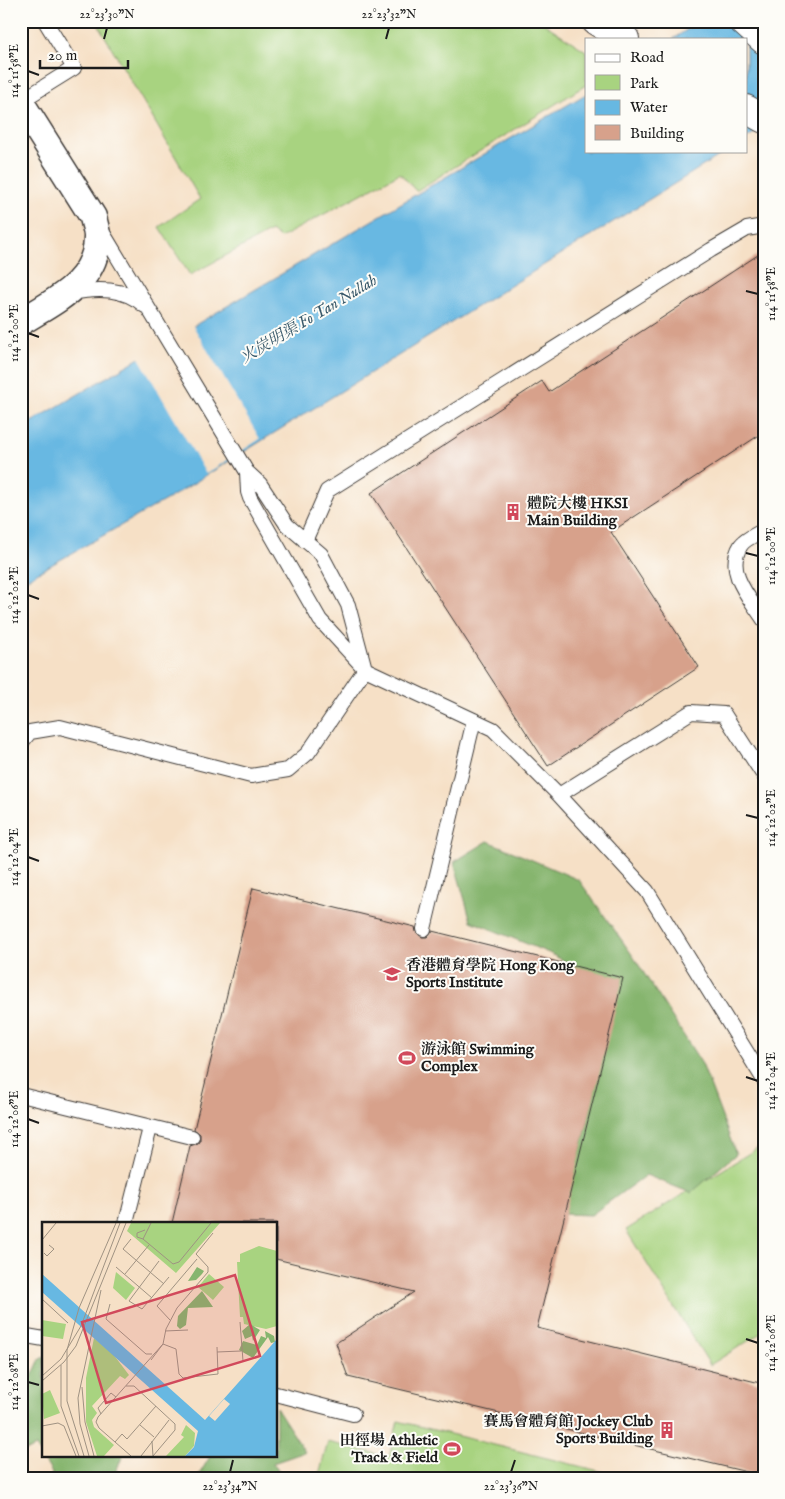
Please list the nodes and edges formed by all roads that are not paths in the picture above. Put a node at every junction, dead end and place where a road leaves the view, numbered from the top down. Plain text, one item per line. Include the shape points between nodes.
1 (45, 21) edge
2 (596, 21) edge
3 (743, 21) edge
4 (623, 38) edge
5 (764, 40) edge
6 (21, 102) edge
7 (748, 110) edge
8 (764, 119) edge
9 (93, 217) junction
10 (764, 226) edge
11 (68, 293) junction
12 (151, 312) junction
13 (21, 322) edge
14 (247, 472) junction
15 (764, 530) edge
16 (305, 541) junction
17 (764, 620) edge
18 (365, 668) junction
19 (474, 720) junction
20 (21, 743) edge
21 (764, 776) edge
22 (559, 795) junction
23 (424, 929) dead end
24 (764, 1080) edge
25 (21, 1095) edge
26 (150, 1128) junction
27 (192, 1138) dead end
28 (126, 1222) edge
29 (21, 1335) edge
30 (42, 1339) edge
31 (278, 1395) edge
32 (353, 1414) dead end

1 - 6 lane via 74,68
2 - 4 highway
3 - 5 highway
6 - 9 street
7 - 8 highway
9 - 11 street via 98,235 91,265 82,281
9 - 12 lane
10 - 16 lane via 747,229 711,250 327,491
11 - 12 lane via 98,289 128,294
11 - 13 street
12 - 14 lane
14 - 16 lane via 260,484 287,525
14 - 18 lane via 250,498 320,620
15 - 17 lane via 741,544 735,562 737,578
16 - 18 lane via 321,554 348,605
18 - 19 lane
18 - 20 lane via 308,753 288,770 251,776 60,727 30,732
19 - 22 lane via 493,729
19 - 23 lane
21 - 22 lane via 724,714 691,712
22 - 24 lane via 647,892
25 - 26 lane
26 - 27 lane
26 - 28 lane
29 - 30 lane
31 - 32 lane

